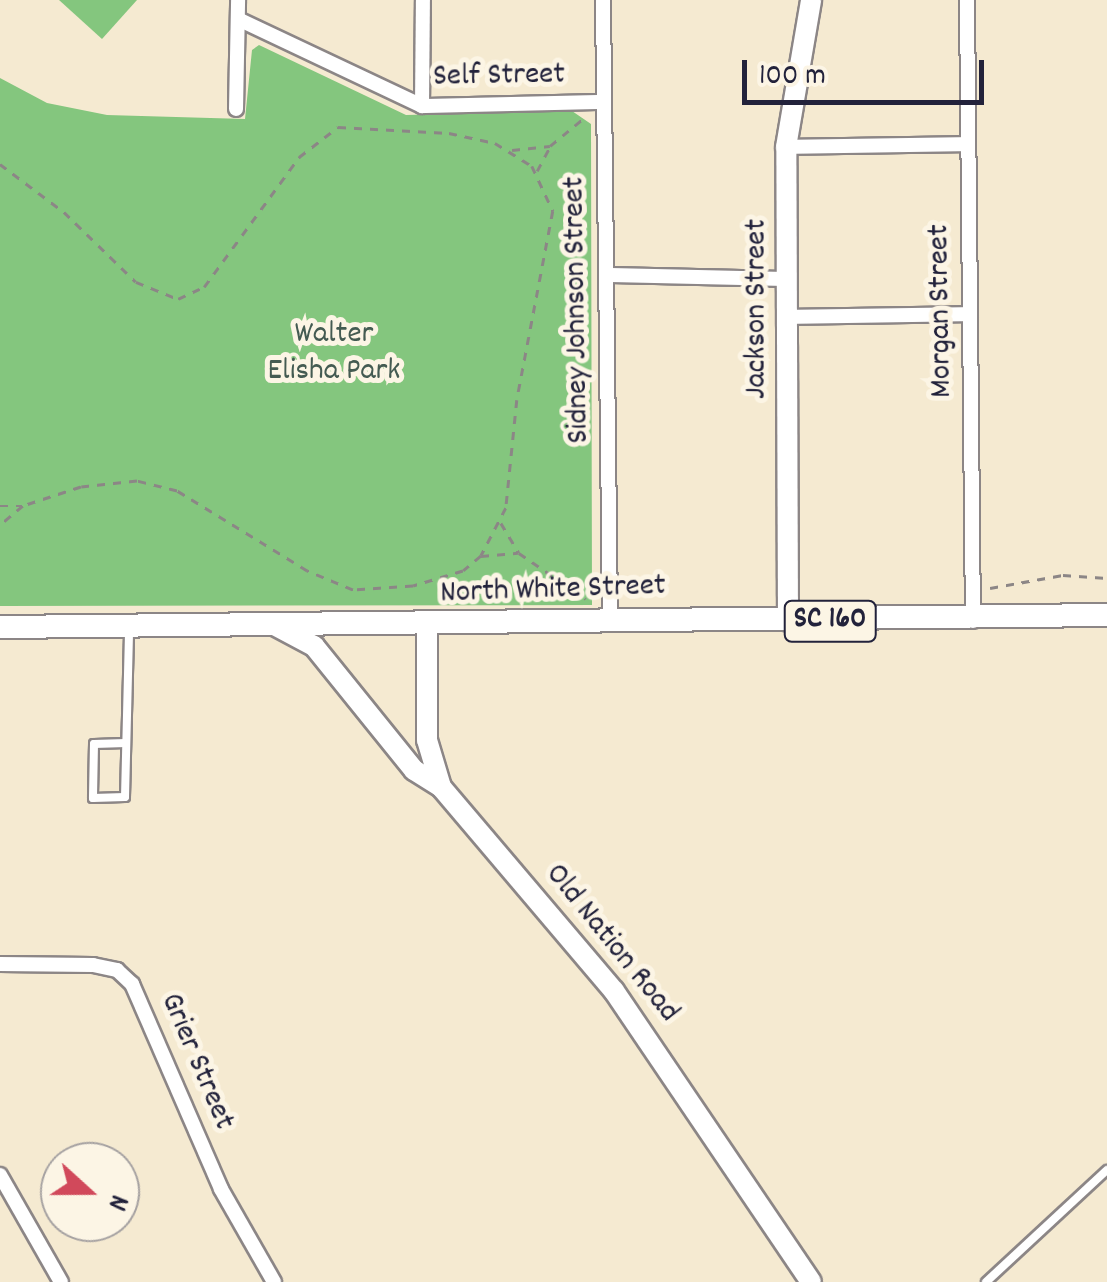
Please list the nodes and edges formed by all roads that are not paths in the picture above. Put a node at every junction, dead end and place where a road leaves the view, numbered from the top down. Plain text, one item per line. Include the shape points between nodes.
1 (238, 0) edge
2 (423, 0) edge
3 (603, 0) edge
4 (811, 0) edge
5 (967, 0) edge
6 (238, 19) junction
7 (602, 102) junction
8 (422, 106) junction
9 (236, 109) dead end
10 (968, 144) junction
11 (786, 147) junction
12 (607, 275) junction
13 (789, 279) junction
14 (970, 314) junction
15 (788, 317) junction
16 (601, 612) junction
17 (1107, 615) edge
18 (788, 620) junction
19 (972, 621) junction
20 (0, 626) edge
21 (129, 626) junction
22 (276, 626) junction
23 (427, 627) junction
24 (126, 743) junction
25 (441, 787) junction
26 (0, 964) edge
27 (1107, 1170) edge
28 (0, 1176) edge
29 (61, 1282) edge
30 (274, 1282) edge
31 (812, 1282) edge
32 (986, 1282) edge

1 - 6 street
2 - 8 street
3 - 7 street, Sidney Johnson Street
4 - 11 main road, Jackson Street
5 - 10 street, Morgan Street
6 - 8 street, Self Street
6 - 9 street
7 - 8 street, Self Street
7 - 12 street, Sidney Johnson Street
10 - 11 street
10 - 14 street, Morgan Street
11 - 13 main road, Jackson Street
12 - 13 street
12 - 16 street, Sidney Johnson Street
13 - 15 main road, Jackson Street
14 - 15 street
14 - 19 street, Morgan Street
15 - 18 main road, Jackson Street
16 - 18 main road, North White Street / SC 160
16 - 23 main road, North White Street / SC 160
17 - 19 main road, North White Street / SC 160
18 - 19 main road, North White Street / SC 160
20 - 21 main road, North White Street
21 - 22 main road, North White Street
21 - 24 lane
22 - 23 main road, North White Street
22 - 25 main road via 314,646 414,770
23 - 25 main road, Old Nation Road via 428,740
24 - 24 lane via 125,797 93,798 94,744
25 - 31 main road, Old Nation Road via 614,991
26 - 30 street, Grier Street via 93,965 116,970 132,984 213,1171
27 - 32 lane
28 - 29 street

